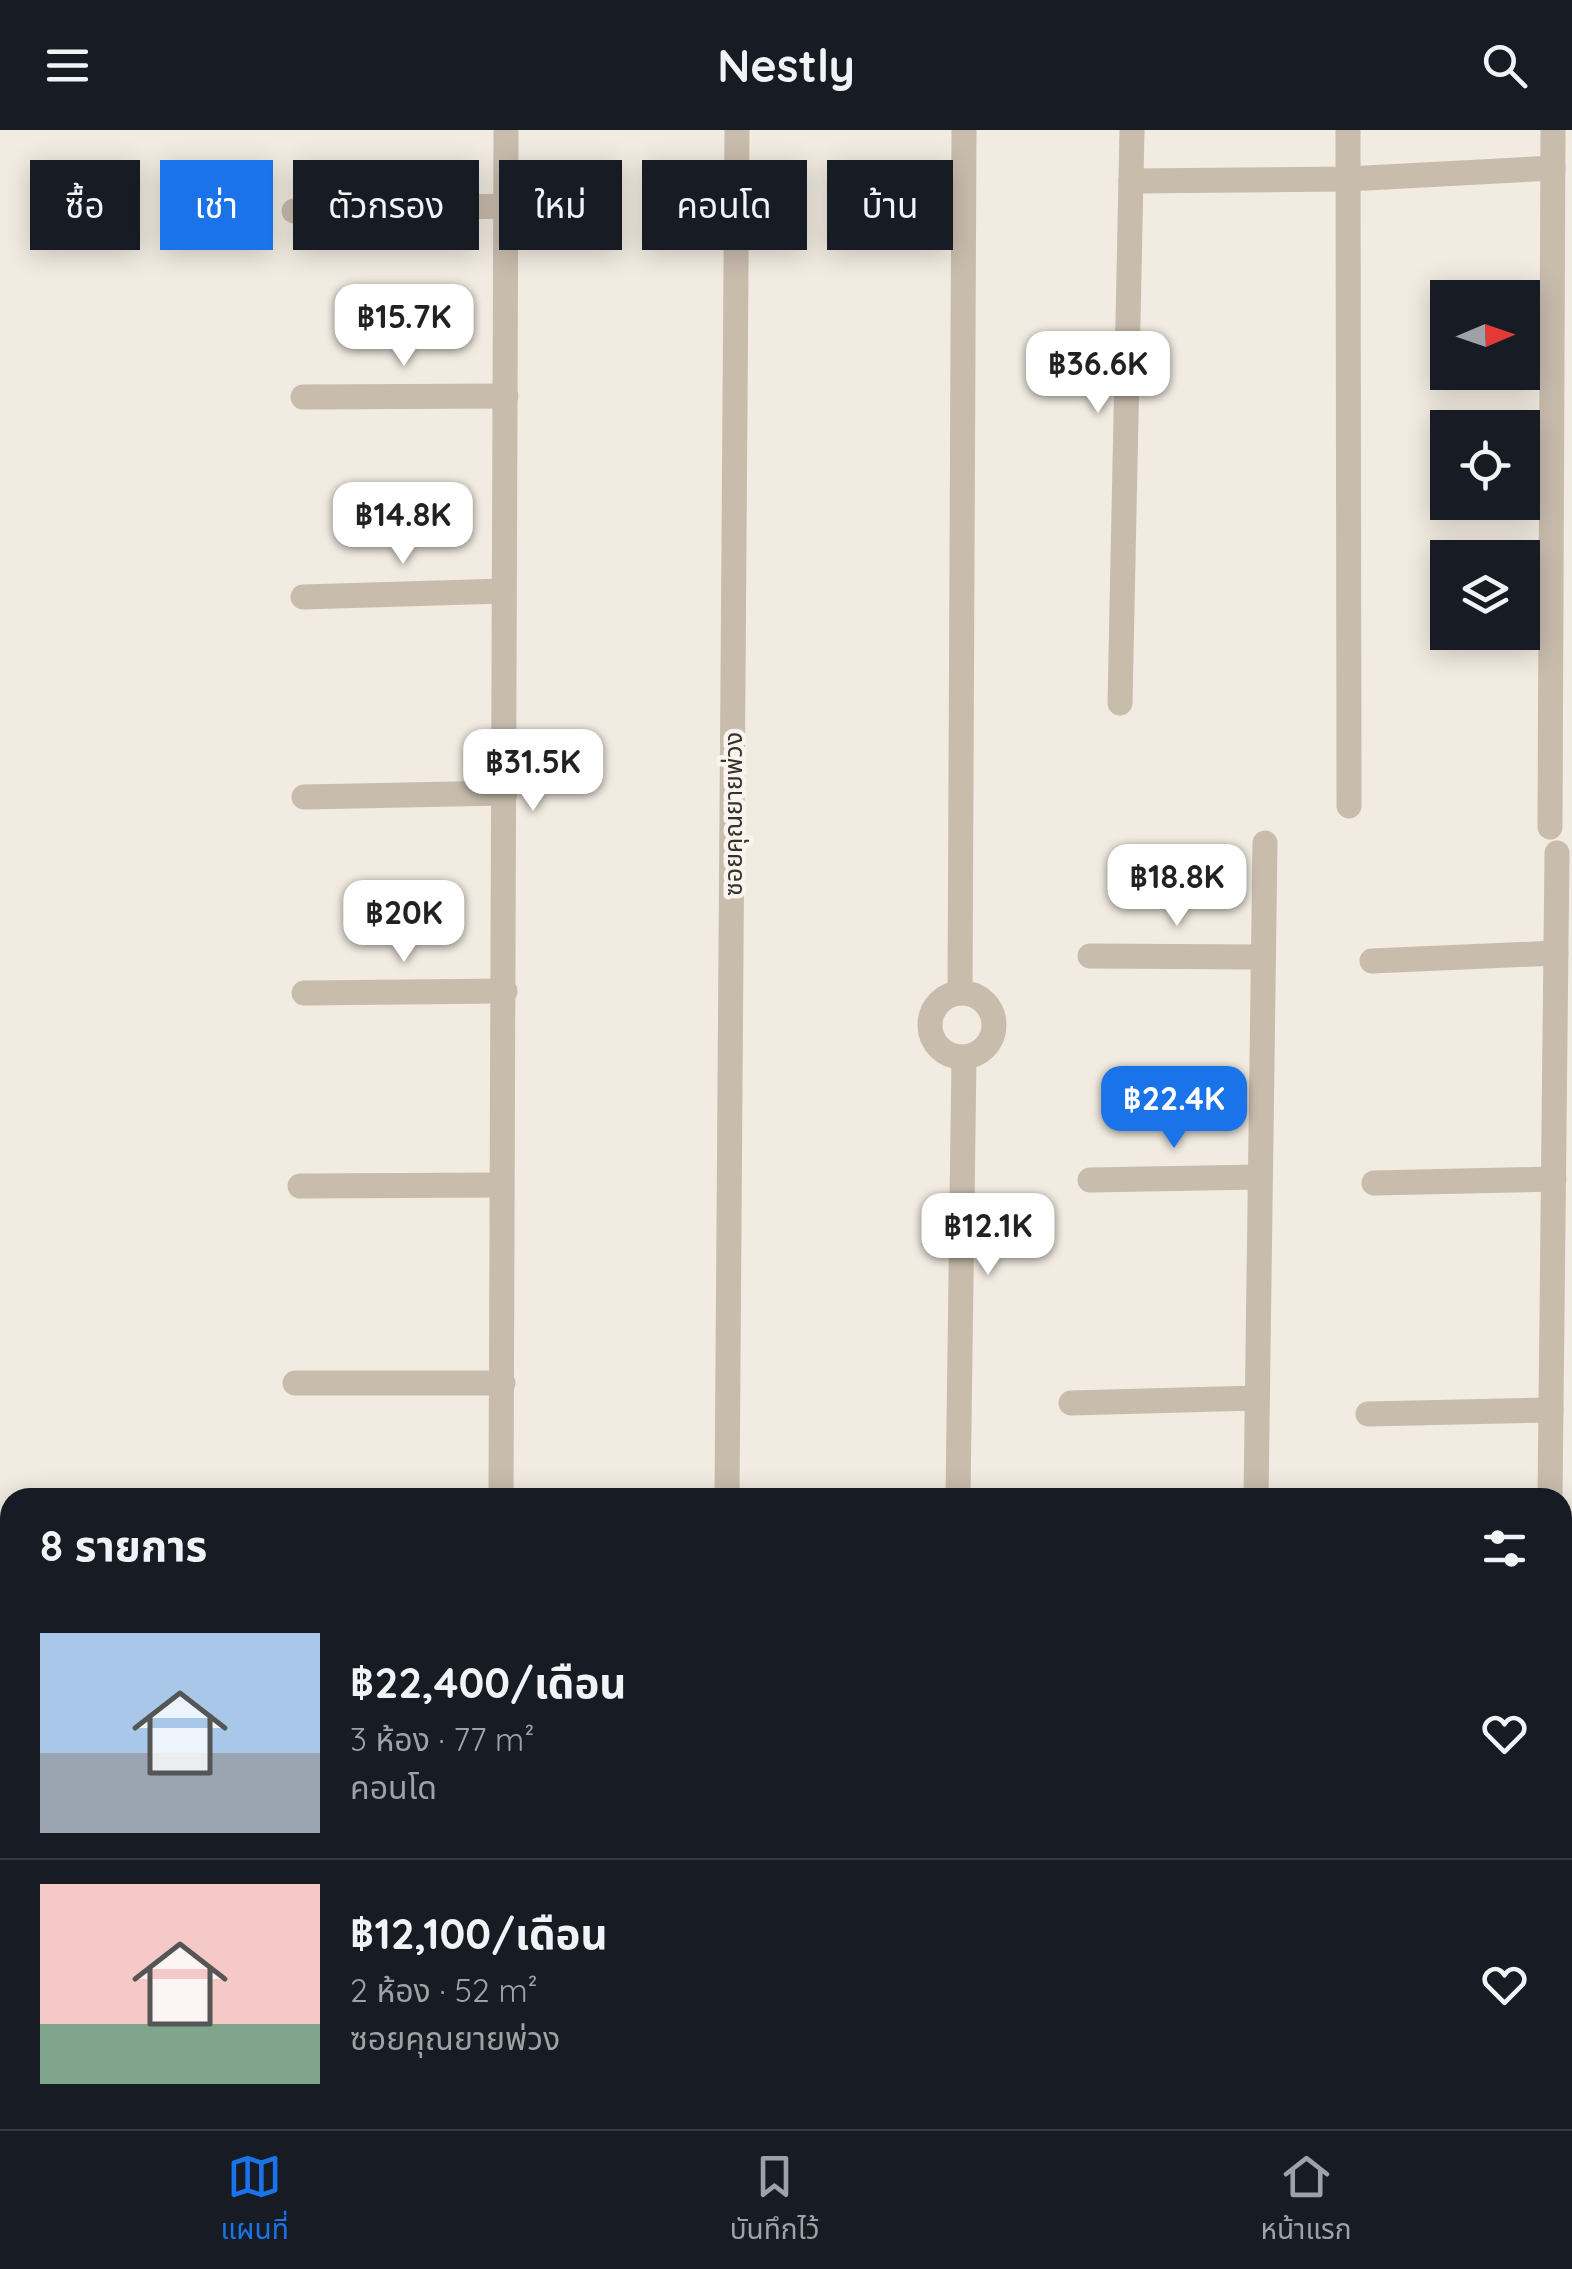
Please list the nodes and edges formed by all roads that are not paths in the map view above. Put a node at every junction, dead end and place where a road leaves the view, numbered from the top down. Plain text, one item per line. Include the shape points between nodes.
1 (506, 130) edge
2 (737, 130) edge
3 (964, 130) edge
4 (1132, 130) edge
5 (1348, 130) edge
6 (1553, 130) edge
7 (506, 160) edge
8 (1554, 168) junction
9 (1348, 179) junction
10 (1130, 181) junction
11 (507, 250) edge
12 (506, 396) junction
13 (302, 397) dead end
14 (504, 592) junction
15 (304, 597) dead end
16 (1120, 703) dead end
17 (505, 793) junction
18 (304, 797) dead end
19 (1348, 806) dead end
20 (1550, 826) dead end
21 (1265, 842) dead end
22 (1558, 853) dead end
23 (1556, 953) junction
24 (1090, 956) dead end
25 (1263, 957) junction
26 (1372, 961) dead end
27 (504, 991) junction
28 (304, 993) dead end
29 (960, 993) junction
30 (964, 1058) junction
31 (1260, 1177) junction
32 (1554, 1179) junction
33 (1090, 1180) dead end
34 (1374, 1182) dead end
35 (501, 1184) junction
36 (300, 1186) dead end
37 (295, 1383) dead end
38 (503, 1383) junction
39 (1258, 1398) junction
40 (1072, 1404) dead end
41 (1551, 1410) junction
42 (1368, 1414) dead end
43 (501, 1488) edge
44 (727, 1488) edge
45 (958, 1488) edge
46 (1256, 1488) edge
47 (1550, 1488) edge

1 - 7 street
2 - 44 street, ซอยคุณยายพ่วง
3 - 29 street
4 - 10 street
5 - 9 street
6 - 8 street
8 - 9 street
8 - 20 street
9 - 10 street
9 - 19 street
10 - 16 street
11 - 12 street
12 - 13 street
12 - 14 street
14 - 15 street
14 - 17 street
17 - 18 street
17 - 27 street
21 - 25 street
22 - 23 street
23 - 26 street
23 - 32 street
24 - 25 street
25 - 31 street
27 - 28 street
27 - 35 street
29 - 30 street via 986,1003 994,1030 988,1044
29 - 30 street via 946,996 930,1019 937,1047
30 - 45 street
31 - 33 street
31 - 39 street
32 - 34 street
32 - 41 street
35 - 36 street
35 - 38 street
37 - 38 street
38 - 43 street
39 - 40 street
39 - 46 street
41 - 42 street
41 - 47 street

